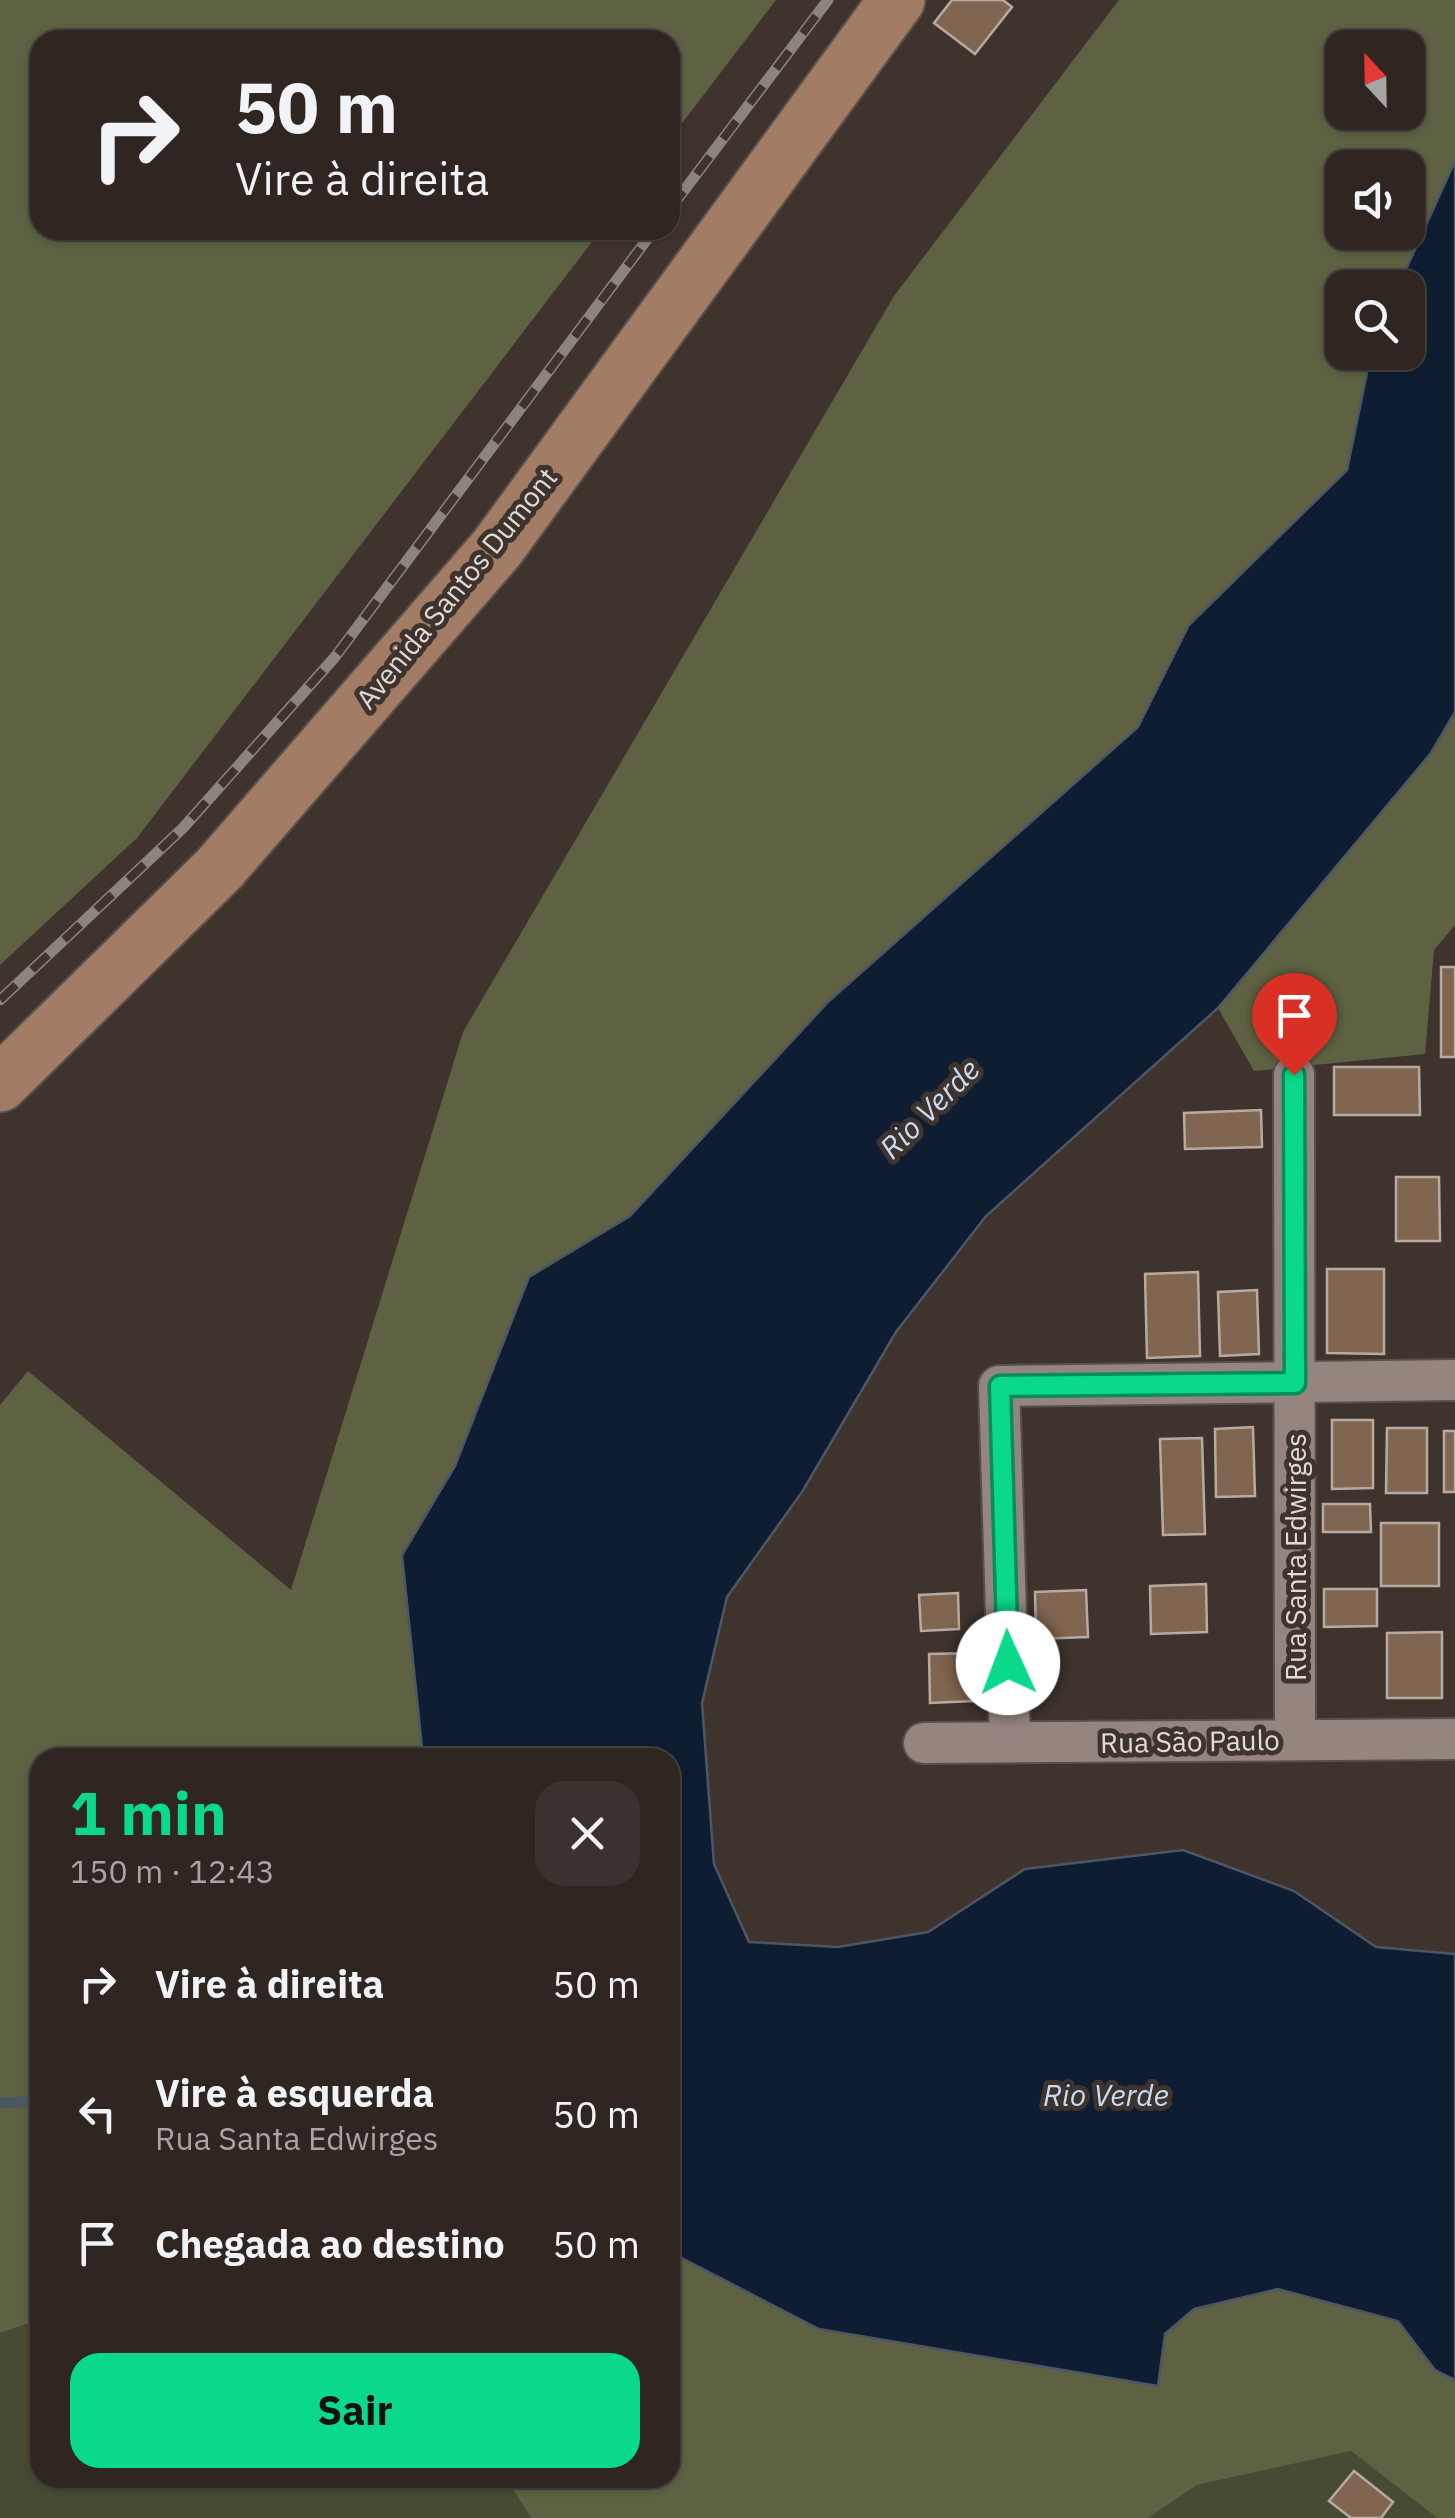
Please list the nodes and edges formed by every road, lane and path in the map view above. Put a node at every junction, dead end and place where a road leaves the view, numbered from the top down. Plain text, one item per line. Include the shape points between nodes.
1 (897, 0) edge
2 (1294, 1075) dead end
3 (0, 1084) edge
4 (1455, 1380) edge
5 (1295, 1383) junction
6 (1455, 1739) edge
7 (1295, 1740) junction
8 (1010, 1742) junction
9 (924, 1744) dead end

1 - 3 street, Avenida Santos Dumont via 497,548 220,869
2 - 5 street, Rua Santa Edwirges
4 - 5 street
5 - 7 street, Rua Santa Edwirges
5 - 8 street via 1000,1386
6 - 7 street, Rua São Paulo
7 - 8 street, Rua São Paulo
8 - 9 street, Rua São Paulo

